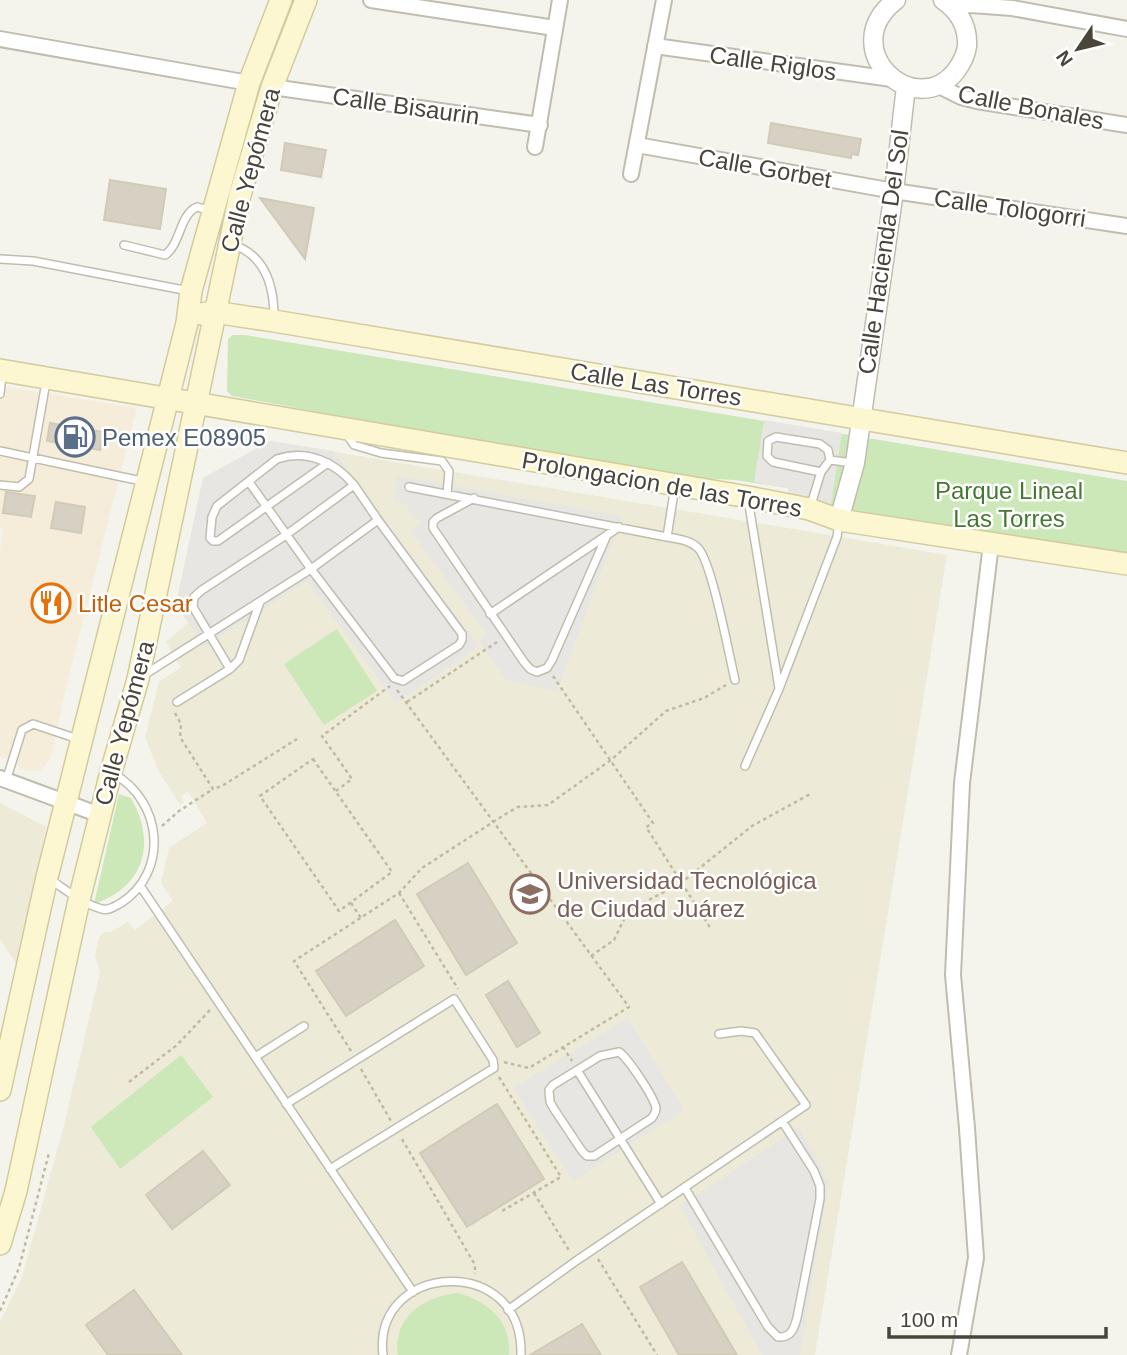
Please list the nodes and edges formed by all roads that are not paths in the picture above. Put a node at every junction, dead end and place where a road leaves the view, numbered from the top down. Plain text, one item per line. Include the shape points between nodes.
1 (281, 0) edge
2 (306, 0) edge
3 (371, 0) edge
4 (560, 0) edge
5 (663, 0) edge
6 (895, 0) edge
7 (948, 4) edge
8 (555, 28) junction
9 (1127, 29) edge
10 (0, 40) edge
11 (655, 46) junction
12 (899, 82) junction
13 (249, 83) junction
14 (937, 85) junction
15 (272, 87) junction
16 (540, 125) junction
17 (1127, 125) edge
18 (637, 145) junction
19 (535, 147) dead end
20 (631, 174) dead end
21 (894, 191) junction
22 (212, 211) junction
23 (1127, 226) edge
24 (229, 243) junction
25 (124, 246) dead end
26 (0, 259) edge
27 (191, 291) junction
28 (214, 312) junction
29 (274, 321) junction
30 (187, 323) junction
31 (1, 370) edge
32 (47, 377) junction
33 (0, 394) edge
34 (168, 398) junction
35 (197, 403) junction
36 (860, 418) junction
37 (344, 428) junction
38 (0, 451) edge
39 (34, 458) junction
40 (830, 460) junction
41 (328, 463) junction
42 (855, 463) junction
43 (1127, 463) edge
44 (821, 472) junction
45 (146, 482) junction
46 (249, 482) junction
47 (0, 485) edge
48 (354, 485) junction
49 (675, 485) junction
50 (409, 487) dead end
51 (447, 494) junction
52 (748, 497) junction
53 (474, 498) junction
54 (266, 507) junction
55 (809, 509) junction
56 (378, 520) junction
57 (839, 520) junction
58 (619, 527) junction
59 (607, 535) junction
60 (286, 536) junction
61 (667, 537) junction
62 (991, 544) junction
63 (1127, 564) edge
64 (311, 569) junction
65 (260, 602) junction
66 (490, 614) junction
67 (208, 634) junction
68 (230, 670) junction
69 (138, 679) junction
70 (735, 680) road end
71 (779, 689) junction
72 (177, 702) road end
73 (81, 740) junction
74 (745, 766) dead end
75 (110, 772) junction
76 (3, 780) edge
77 (66, 802) junction
78 (100, 816) junction
79 (47, 877) junction
80 (141, 887) junction
81 (79, 900) junction
82 (304, 1026) dead end
83 (719, 1034) dead end
84 (255, 1057) junction
85 (3, 1059) edge
86 (578, 1070) junction
87 (0, 1090) edge
88 (286, 1104) junction
89 (782, 1121) junction
90 (620, 1139) junction
91 (330, 1169) junction
92 (685, 1188) junction
93 (661, 1204) junction
94 (0, 1244) edge
95 (413, 1292) junction
96 (509, 1310) junction
97 (383, 1355) edge
98 (521, 1355) edge
99 (959, 1355) edge

1 - 13 main road, Calle Yepómera
2 - 15 main road, Calle Yepómera
3 - 8 street
4 - 8 street
5 - 11 street
6 - 12 street via 876,21 872,37 881,67
7 - 9 street via 1012,8
7 - 14 street via 962,19 967,49 951,76
8 - 16 street
10 - 13 street
11 - 12 street, Calle Riglos
11 - 18 street
12 - 14 street via 922,88
12 - 21 street, Calle Hacienda Del Sol
13 - 22 main road, Calle Yepómera
14 - 17 street, Calle Bonales via 976,101
15 - 16 street, Calle Bisaurin
15 - 24 main road, Calle Yepómera
16 - 19 street
18 - 20 street
18 - 21 street, Calle Gorbet
21 - 23 street, Calle Tologorri
21 - 36 street, Calle Hacienda Del Sol
22 - 25 lane via 197,207 189,212 165,254
22 - 27 main road, Calle Yepómera
24 - 28 main road, Calle Yepómera
24 - 29 lane via 255,258 270,280
26 - 27 lane
27 - 30 main road, Calle Yepómera
28 - 29 main road, Calle Las Torres
28 - 30 main road
28 - 35 main road, Calle Yepómera
29 - 36 main road, Calle Las Torres
30 - 34 main road, Calle Yepómera
31 - 32 main road, Prolongacion de las Torres
31 - 33 lane
32 - 34 main road, Prolongacion de las Torres
32 - 39 lane
34 - 35 main road, Prolongacion de las Torres
34 - 45 main road, Calle Yepómera
35 - 37 main road, Prolongacion de las Torres
35 - 69 main road, Calle Yepómera
36 - 42 street, Calle Hacienda Del Sol
36 - 43 main road, Calle Las Torres
37 - 49 main road, Prolongacion de las Torres
37 - 51 lane via 354,445 442,461 449,471
38 - 39 lane
39 - 45 lane
39 - 47 lane via 24,485
40 - 42 lane
40 - 44 lane
40 - 44 lane via 821,444 776,437 768,441 770,460
41 - 46 lane via 288,455
41 - 48 lane
41 - 54 lane
42 - 57 street, Calle Hacienda Del Sol
44 - 55 lane
45 - 73 main road, Calle Yepómera
46 - 54 lane
46 - 54 lane via 213,511 210,538 218,541
48 - 56 lane
48 - 60 lane
49 - 52 main road, Prolongacion de las Torres
49 - 61 lane
50 - 51 lane
51 - 53 lane
52 - 55 main road, Prolongacion de las Torres
52 - 71 lane
53 - 58 lane
53 - 66 lane via 437,518 433,528
54 - 60 lane
55 - 57 main road, Prolongacion de las Torres
56 - 64 lane
56 - 64 lane via 462,634 453,649 407,680 398,680
57 - 62 main road, Prolongacion de las Torres
57 - 71 lane via 837,537
58 - 59 lane
58 - 61 lane
59 - 66 lane
59 - 66 lane via 547,668 530,669
60 - 64 lane
60 - 67 lane via 194,597 193,607
61 - 70 lane via 696,545 702,552
62 - 63 main road, Prolongacion de las Torres
62 - 99 street via 962,783 953,975 976,1258
64 - 65 lane
65 - 67 lane
65 - 68 lane via 245,648
67 - 68 lane
67 - 69 lane
68 - 72 lane
69 - 75 main road, Calle Yepómera
71 - 74 lane
73 - 76 lane via 33,724 26,727
73 - 77 main road, Calle Yepómera
75 - 78 main road, Calle Yepómera
75 - 80 lane via 141,797 154,832 150,868
76 - 77 street
77 - 78 street
77 - 79 main road, Calle Yepómera
78 - 81 main road, Calle Yepómera
79 - 81 lane
79 - 85 main road, Calle Yepómera
80 - 81 lane via 109,909
80 - 84 lane
81 - 94 main road, Calle Yepómera via 16,1191
82 - 84 lane
83 - 89 lane via 755,1033 806,1105
84 - 88 lane
85 - 87 main road, Calle Yepómera
86 - 90 lane
86 - 90 lane via 549,1090 554,1109 587,1156
86 - 90 lane via 615,1051 627,1059 656,1109 652,1118
88 - 91 lane
88 - 91 lane via 454,999 493,1064
89 - 92 lane
89 - 92 lane via 814,1171 820,1192 797,1318 789,1334 778,1337 768,1327
90 - 93 lane
91 - 95 lane
92 - 93 lane
93 - 96 lane
95 - 96 lane via 443,1281 475,1284 494,1294
95 - 97 lane via 386,1326
96 - 98 lane via 517,1326

